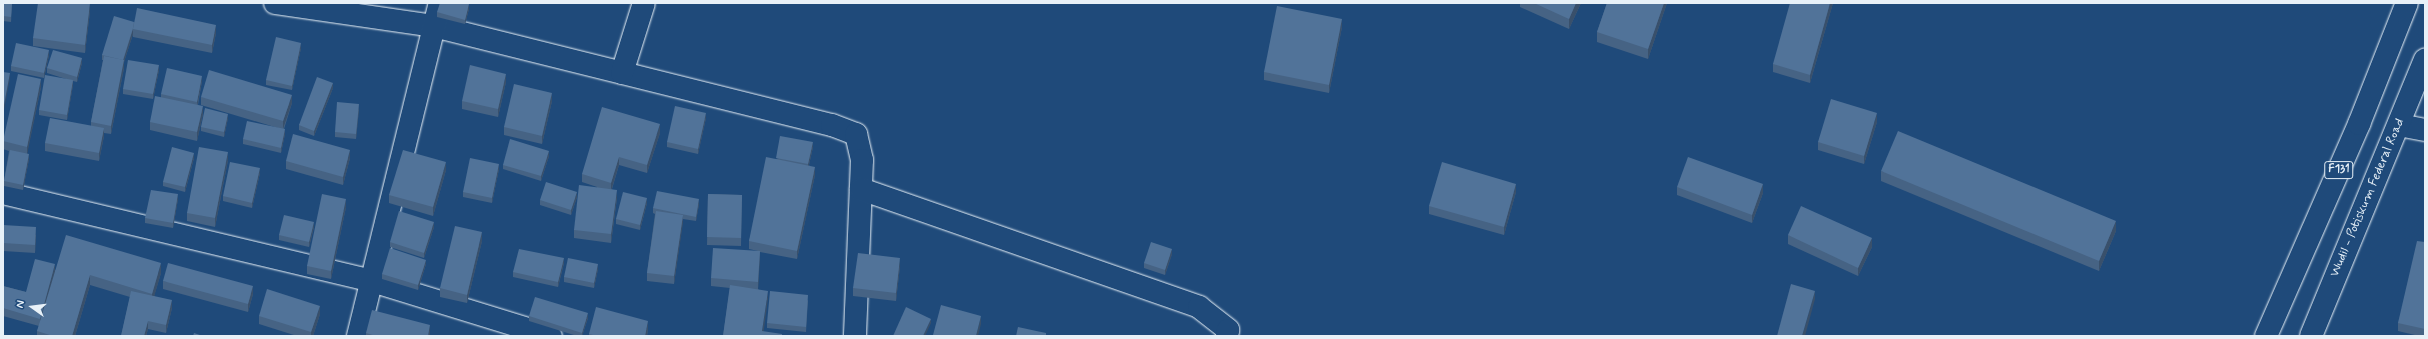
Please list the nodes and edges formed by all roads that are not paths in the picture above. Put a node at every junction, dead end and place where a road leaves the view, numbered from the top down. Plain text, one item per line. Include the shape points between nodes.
1 (275, 3) edge
2 (440, 3) edge
3 (644, 3) edge
4 (2407, 3) edge
5 (434, 26) junction
6 (2425, 60) edge
7 (622, 73) junction
8 (2400, 125) junction
9 (2425, 130) edge
10 (861, 189) junction
11 (3, 193) edge
12 (372, 281) junction
13 (358, 336) edge
14 (551, 336) edge
15 (855, 336) edge
16 (1227, 336) edge
17 (2266, 336) edge
18 (2311, 336) edge

1 - 5 street
2 - 5 street
3 - 7 street
4 - 17 street, F131 via 2359,124
5 - 7 street
5 - 12 street
6 - 8 street, Wudil - Potiskum Federal Road
7 - 10 street via 832,125 856,134 862,160
8 - 9 street
8 - 18 street, Wudil - Potiskum Federal Road
10 - 15 street
10 - 16 street via 1199,307 1228,330
11 - 12 street
12 - 13 street
12 - 14 street

